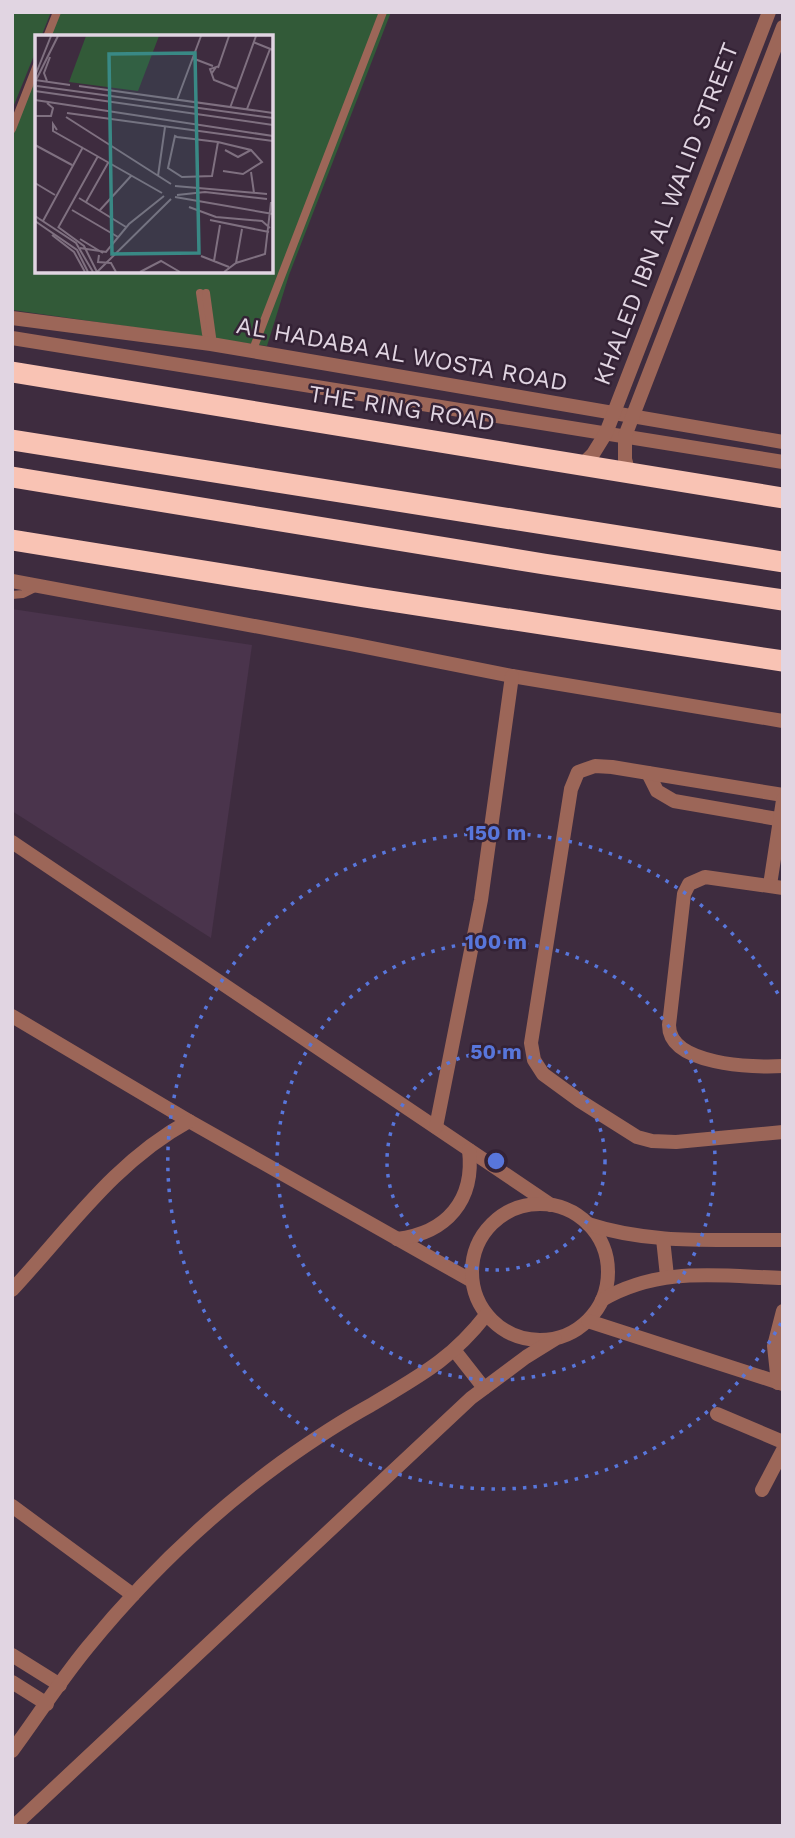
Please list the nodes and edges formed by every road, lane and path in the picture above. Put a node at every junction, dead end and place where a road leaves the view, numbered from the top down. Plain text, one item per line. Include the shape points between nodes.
1 (57, 12) edge
2 (383, 12) edge
3 (769, 12) edge
4 (783, 27) edge
5 (48, 35) edge
6 (757, 42) junction
7 (778, 51) edge
8 (35, 70) edge
9 (12, 129) edge
10 (203, 293) dead end
11 (12, 318) edge
12 (12, 338) edge
13 (211, 344) junction
14 (252, 352) junction
15 (205, 369) junction
16 (12, 372) edge
17 (614, 413) junction
18 (633, 417) junction
19 (606, 433) junction
20 (625, 436) junction
21 (12, 440) edge
22 (783, 442) edge
23 (783, 462) edge
24 (582, 465) junction
25 (629, 474) junction
26 (12, 477) edge
27 (783, 498) edge
28 (12, 540) edge
29 (783, 562) edge
30 (12, 581) edge
31 (39, 586) junction
32 (12, 595) edge
33 (783, 600) edge
34 (783, 661) edge
35 (512, 676) junction
36 (783, 721) edge
37 (648, 773) junction
38 (783, 797) edge
39 (781, 820) edge
40 (12, 842) edge
41 (776, 887) edge
42 (12, 1016) edge
43 (783, 1066) edge
44 (189, 1121) junction
45 (436, 1128) junction
46 (783, 1132) edge
47 (469, 1150) junction
48 (551, 1205) junction
49 (588, 1224) junction
50 (397, 1239) junction
51 (663, 1239) junction
52 (783, 1240) edge
53 (667, 1276) junction
54 (783, 1278) edge
55 (472, 1281) junction
56 (12, 1290) edge
57 (603, 1300) junction
58 (783, 1311) edge
59 (486, 1315) junction
60 (588, 1321) junction
61 (555, 1339) junction
62 (455, 1351) junction
63 (780, 1383) edge
64 (484, 1388) junction
65 (717, 1414) dead end
66 (783, 1442) edge
67 (783, 1450) edge
68 (762, 1490) dead end
69 (12, 1506) edge
70 (133, 1595) junction
71 (12, 1655) edge
72 (12, 1682) edge
73 (60, 1685) junction
74 (47, 1704) junction
75 (12, 1751) edge
76 (19, 1823) edge

1 - 5 lane
2 - 14 lane
3 - 6 street, KHALED IBN AL WALID STREET
4 - 7 street, KHALED IBN AL WALID STREET
6 - 7 street
6 - 17 street, KHALED IBN AL WALID STREET
7 - 18 street, KHALED IBN AL WALID STREET
8 - 9 lane
10 - 13 lane
11 - 13 street, AL HADABA AL WOSTA ROAD
12 - 15 street, AL HADABA AL WOSTA ROAD
13 - 14 street, AL HADABA AL WOSTA ROAD
13 - 15 street
14 - 17 street, AL HADABA AL WOSTA ROAD
15 - 19 street, AL HADABA AL WOSTA ROAD
16 - 24 highway, THE RING ROAD
17 - 18 street, AL HADABA AL WOSTA ROAD
17 - 19 street, KHALED IBN AL WALID STREET
18 - 20 street, KHALED IBN AL WALID STREET
18 - 22 street, AL HADABA AL WOSTA ROAD
19 - 20 street, AL HADABA AL WOSTA ROAD
19 - 24 street, KHALED IBN AL WALID STREET
20 - 23 street, AL HADABA AL WOSTA ROAD
20 - 25 street, KHALED IBN AL WALID STREET
21 - 29 highway
24 - 25 highway, THE RING ROAD
25 - 27 highway, THE RING ROAD
26 - 33 highway
28 - 34 highway
30 - 31 street
31 - 32 lane
31 - 35 street
35 - 36 street
35 - 45 street via 481,900
37 - 38 street
37 - 39 street via 657,791 674,801
37 - 46 street via 595,766 574,776 532,1030 534,1060 543,1074 580,1101 628,1132 652,1141
38 - 39 street
39 - 41 street
40 - 45 street
41 - 43 street via 705,877 693,880 686,889 669,1032 676,1045 702,1057 742,1066
42 - 44 street
44 - 50 street
44 - 56 street via 147,1148 99,1191
45 - 47 street
47 - 48 street
47 - 50 street via 470,1176 454,1211 423,1234
48 - 49 street
48 - 55 street via 509,1211 492,1224 479,1240 472,1260
49 - 51 street
49 - 57 street via 601,1240 608,1260
50 - 55 street
51 - 52 street
51 - 53 street
53 - 54 street
53 - 57 street via 633,1284
55 - 59 street
57 - 60 street
58 - 63 street via 774,1346
59 - 61 street via 517,1336
59 - 62 street
60 - 61 street
60 - 63 street
61 - 64 street
62 - 64 street
62 - 70 street via 261,1478 191,1535
64 - 76 street
65 - 66 street
67 - 68 street
69 - 70 street
70 - 73 street
71 - 73 street
72 - 74 street
73 - 74 street
74 - 75 street

